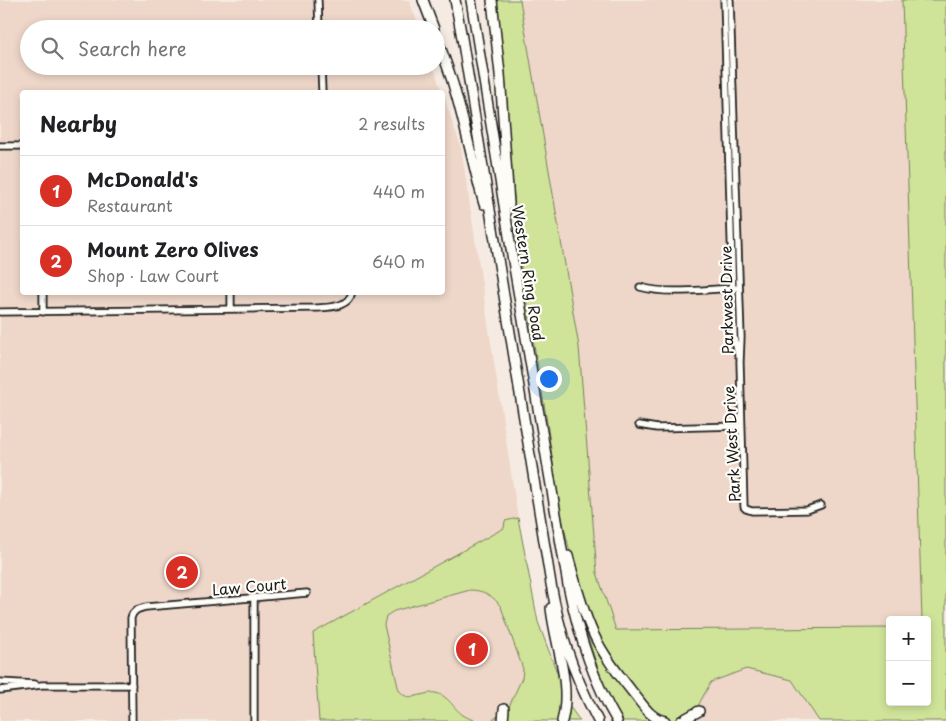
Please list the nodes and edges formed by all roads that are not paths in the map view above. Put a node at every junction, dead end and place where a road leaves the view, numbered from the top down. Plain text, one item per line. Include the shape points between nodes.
1 (318, 0) edge
2 (422, 0) edge
3 (455, 0) edge
4 (471, 0) edge
5 (492, 0) edge
6 (724, 0) edge
7 (730, 0) edge
8 (319, 20) edge
9 (430, 20) edge
10 (728, 42) junction
11 (445, 59) edge
12 (321, 75) edge
13 (322, 90) edge
14 (0, 146) edge
15 (20, 146) edge
16 (494, 236) junction
17 (513, 261) junction
18 (640, 287) dead end
19 (736, 288) junction
20 (43, 295) edge
21 (230, 295) edge
22 (351, 295) edge
23 (231, 310) junction
24 (0, 312) edge
25 (43, 312) junction
26 (740, 362) joint
27 (639, 425) dead end
28 (741, 426) junction
29 (535, 489) junction
30 (821, 505) dead end
31 (554, 508) junction
32 (307, 593) dead end
33 (254, 598) junction
34 (0, 682) edge
35 (42, 685) junction
36 (132, 685) junction
37 (0, 690) edge
38 (504, 709) dead end
39 (700, 711) dead end
40 (132, 721) edge
41 (254, 721) edge
42 (503, 721) edge
43 (562, 721) edge
44 (598, 721) edge
45 (617, 721) edge
46 (665, 721) edge
47 (681, 721) edge

1 - 8 street
2 - 9 highway
3 - 16 highway, Western Ring Road
4 - 17 highway, Western Ring Road
5 - 17 highway
6 - 10 street, Parkwest Drive
7 - 10 street, Parkwest Drive
10 - 19 street, Parkwest Drive
11 - 16 highway
12 - 13 street
14 - 15 street
16 - 29 highway, Western Ring Road
17 - 31 highway, Western Ring Road
18 - 19 street via 665,291
19 - 26 street, Parkwest Drive via 734,337
20 - 25 street
21 - 23 street
22 - 23 street via 344,304 334,306
23 - 25 street
24 - 25 street
26 - 28 street, Park West Drive
27 - 28 street via 657,428
28 - 30 street, Park West Drive via 746,509 808,510
29 - 43 highway via 552,622 564,678
29 - 44 highway, Western Ring Road via 560,628 579,683
31 - 45 highway, Western Ring Road via 579,632 594,676
31 - 46 highway via 579,597 598,642 645,708
32 - 33 street, Law Court
33 - 36 street, Law Court via 146,607 134,611 131,618
33 - 41 street
34 - 35 street
35 - 36 street
35 - 37 street
36 - 40 street
38 - 42 highway
39 - 47 highway

